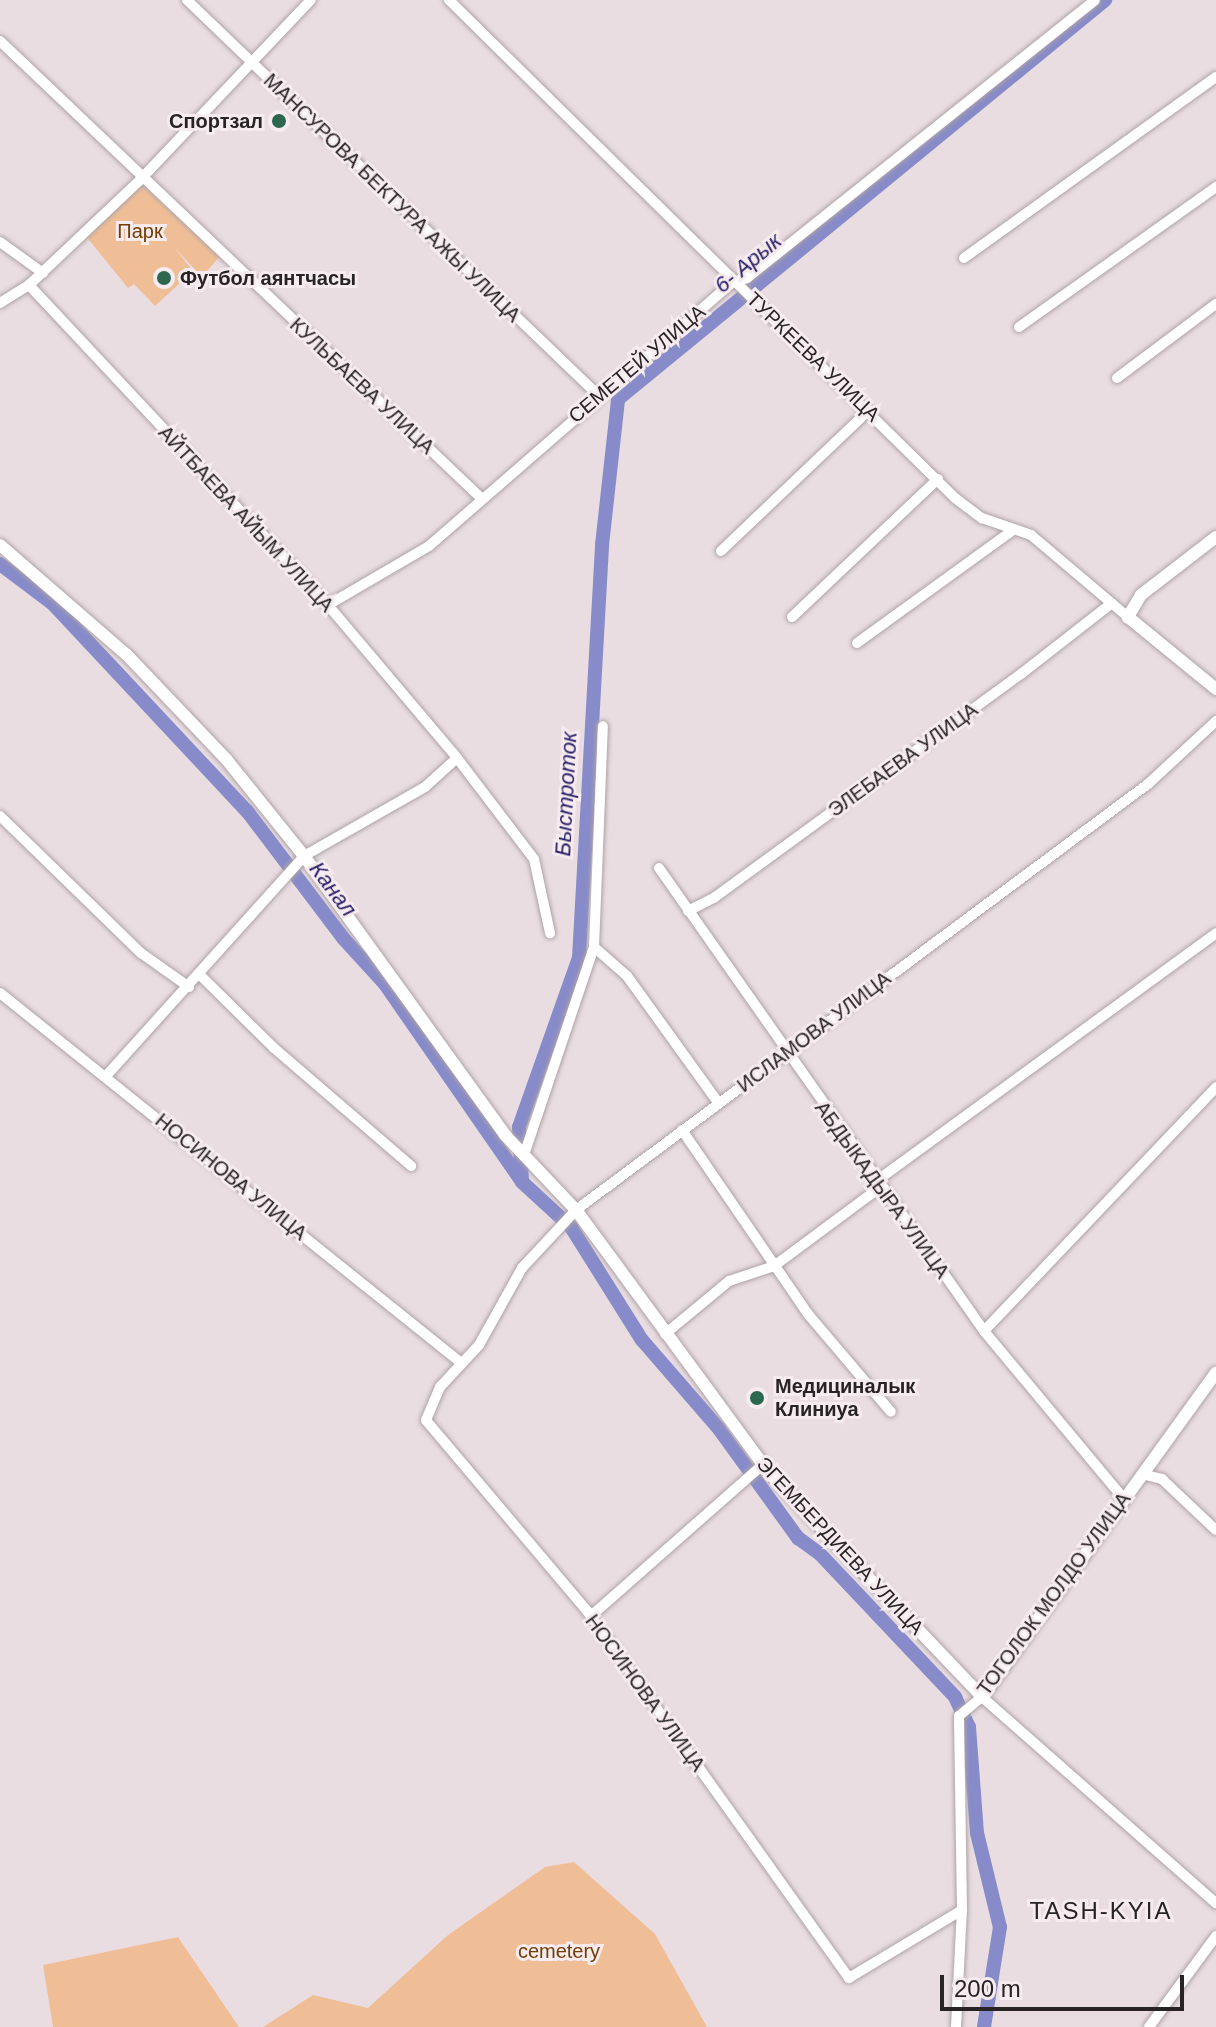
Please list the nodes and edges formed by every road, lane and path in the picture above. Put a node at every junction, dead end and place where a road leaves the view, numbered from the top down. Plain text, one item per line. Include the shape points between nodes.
1 (187, 0) edge
2 (311, 0) edge
3 (449, 0) edge
4 (1095, 0) edge
5 (0, 41) edge
6 (251, 63) junction
7 (1216, 77) edge
8 (140, 180) junction
9 (1216, 187) edge
10 (0, 242) edge
11 (964, 258) dead end
12 (43, 273) junction
13 (733, 282) junction
14 (29, 285) junction
15 (0, 303) edge
16 (1216, 304) edge
17 (1019, 327) dead end
18 (1117, 378) dead end
19 (599, 396) junction
20 (869, 410) junction
21 (938, 479) junction
22 (481, 498) junction
23 (1012, 531) junction
24 (1216, 537) edge
25 (0, 545) edge
26 (721, 551) dead end
27 (1112, 603) junction
28 (328, 605) junction
29 (792, 617) dead end
30 (1128, 617) junction
31 (857, 643) dead end
32 (1216, 689) edge
33 (1216, 721) edge
34 (603, 726) dead end
35 (457, 758) junction
36 (0, 816) edge
37 (304, 856) junction
38 (659, 868) dead end
39 (688, 911) junction
40 (550, 933) dead end
41 (1216, 933) edge
42 (594, 947) junction
43 (200, 975) junction
44 (189, 987) junction
45 (0, 993) edge
46 (787, 1057) junction
47 (107, 1075) junction
48 (1216, 1087) edge
49 (718, 1102) junction
50 (682, 1130) junction
51 (524, 1155) junction
52 (411, 1166) dead end
53 (877, 1185) junction
54 (576, 1210) junction
55 (774, 1266) junction
56 (984, 1331) junction
57 (665, 1334) junction
58 (460, 1362) junction
59 (1216, 1372) edge
60 (891, 1412) dead end
61 (426, 1420) joint
62 (762, 1465) junction
63 (1142, 1474) junction
64 (1124, 1499) junction
65 (1216, 1530) edge
66 (591, 1616) junction
67 (982, 1697) junction
68 (1216, 1903) edge
69 (962, 1910) junction
70 (1216, 1936) edge
71 (956, 2027) edge
72 (1149, 2027) edge

1 - 6 street, МАНСУРОВА БЕКТУРА АЖЫ УЛИЦА
2 - 6 street
3 - 13 street, ТУРКЕЕВА УЛИЦА
4 - 13 street, СЕМЕТЕЙ УЛИЦА via 770,260
5 - 8 street, КУЛЬБАЕВА УЛИЦА
6 - 8 street
6 - 19 street, МАНСУРОВА БЕКТУРА АЖЫ УЛИЦА
7 - 11 street
8 - 12 street
8 - 22 street, КУЛЬБАЕВА УЛИЦА
9 - 17 street
10 - 12 street
12 - 14 street
13 - 19 street, СЕМЕТЕЙ УЛИЦА
13 - 20 street, ТУРКЕЕВА УЛИЦА
14 - 15 street
14 - 28 street, АЙТБАЕВА АЙЫМ УЛИЦА
16 - 18 street
19 - 22 street, СЕМЕТЕЙ УЛИЦА
20 - 21 street, ТУРКЕЕВА УЛИЦА
20 - 26 street
21 - 23 street, ТУРКЕЕВА УЛИЦА via 982,518
21 - 29 street
22 - 28 street, СЕМЕТЕЙ УЛИЦА via 429,546
23 - 27 street, ТУРКЕЕВА УЛИЦА via 1031,535
23 - 31 street
24 - 30 street via 1141,595
25 - 37 street, ЭГЕМБЕРДИЕВА УЛИЦА via 127,655 226,759
27 - 30 street, ТУРКЕЕВА УЛИЦА
27 - 39 street, ЭЛЕБАЕВА УЛИЦА via 1088,626 715,897
28 - 35 street, АЙТБАЕВА АЙЫМ УЛИЦА
30 - 32 street
33 - 46 street, ИСЛАМОВА УЛИЦА via 1148,784
34 - 42 street
35 - 37 street via 425,787
35 - 40 street, АЙТБАЕВА АЙЫМ УЛИЦА via 534,859
36 - 44 street via 141,953
37 - 43 street
37 - 51 street, ЭГЕМБЕРДИЕВА УЛИЦА
38 - 39 street, АБДЫКАДЫРА УЛИЦА
39 - 46 street, АБДЫКАДЫРА УЛИЦА
41 - 53 street
42 - 49 street via 627,976
42 - 51 street
43 - 44 street
43 - 52 street via 274,1048
44 - 47 street
45 - 47 street, НОСИНОВА УЛИЦА
46 - 49 street, ИСЛАМОВА УЛИЦА
46 - 53 street, АБДЫКАДЫРА УЛИЦА
47 - 58 street, НОСИНОВА УЛИЦА
48 - 56 street
49 - 50 street, ИСЛАМОВА УЛИЦА
50 - 54 street, ИСЛАМОВА УЛИЦА
50 - 55 street via 741,1208
51 - 54 street, ЭГЕМБЕРДИЕВА УЛИЦА
53 - 55 street
53 - 56 street, АБДЫКАДЫРА УЛИЦА
54 - 57 street, ЭГЕМБЕРДИЕВА УЛИЦА
54 - 58 street, ИСЛАМОВА УЛИЦА via 522,1268 479,1345
55 - 57 street via 729,1281
55 - 60 street
56 - 64 street, АБДЫКАДЫРА УЛИЦА
57 - 62 street, ЭГЕМБЕРДИЕВА УЛИЦА
58 - 61 street, ИСЛАМОВА УЛИЦА via 440,1387
59 - 63 street, ТОГОЛОК МОЛДО УЛИЦА
61 - 66 street, НОСИНОВА УЛИЦА
62 - 66 street
62 - 67 street, ЭГЕМБЕРДИЕВА УЛИЦА
63 - 64 street, ТОГОЛОК МОЛДО УЛИЦА
63 - 65 street via 1162,1479
64 - 67 street, ТОГОЛОК МОЛДО УЛИЦА
66 - 69 street, НОСИНОВА УЛИЦА via 849,1978
67 - 68 street, ЭГЕМБЕРДИЕВА УЛИЦА
67 - 69 street, ТОГОЛОК МОЛДО УЛИЦА via 959,1716
69 - 71 street, ТОГОЛОК МОЛДО УЛИЦА
70 - 72 street

